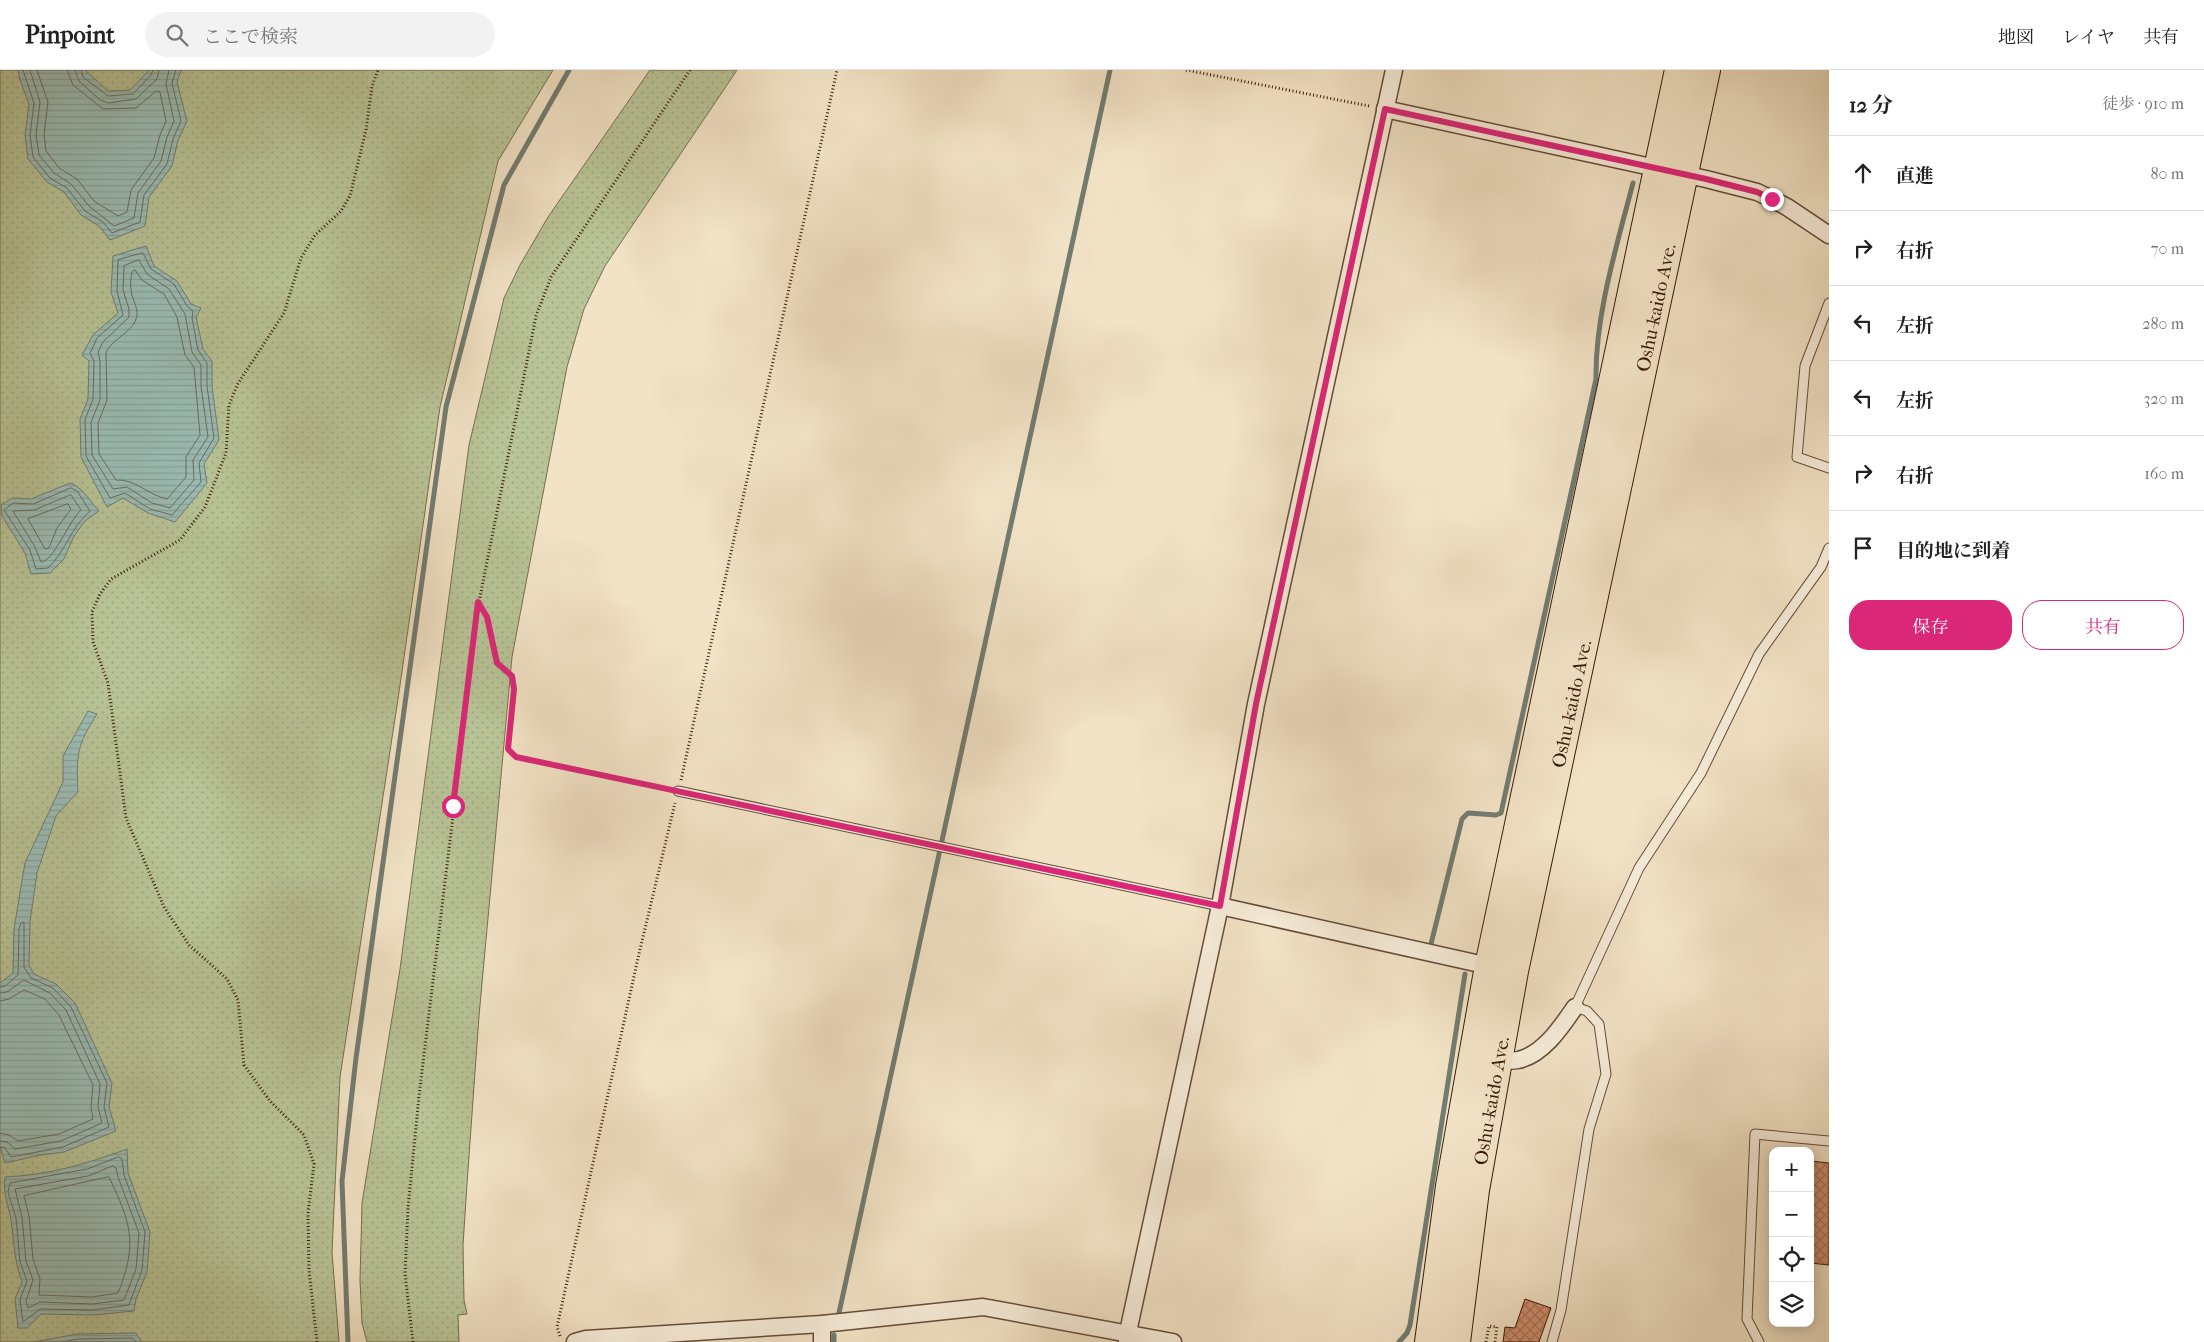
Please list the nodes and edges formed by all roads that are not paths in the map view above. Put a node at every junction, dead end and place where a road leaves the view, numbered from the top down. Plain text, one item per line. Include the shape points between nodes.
1 (1394, 70) edge
2 (1679, 70) edge
3 (1706, 70) edge
4 (1385, 109) junction
5 (1658, 169) junction
6 (1684, 174) junction
7 (1829, 235) edge
8 (1829, 303) edge
9 (1829, 468) edge
10 (1829, 548) edge
11 (678, 791) road end
12 (1220, 906) junction
13 (1489, 966) junction
14 (1575, 1006) junction
15 (1498, 1061) junction
16 (1829, 1141) edge
17 (822, 1324) junction
18 (1128, 1337) edge
19 (575, 1342) edge
20 (822, 1342) edge
21 (1173, 1342) edge
22 (1429, 1342) edge
23 (1456, 1342) edge
24 (1552, 1342) edge
25 (1759, 1342) edge

1 - 4 street
2 - 5 highway, Oshu-kaido Ave.
3 - 6 highway, Oshu-kaido Ave.
4 - 5 street
4 - 12 street via 1256,704
5 - 6 street
5 - 13 highway, Oshu-kaido Ave.
6 - 7 street via 1757,192 1787,207
6 - 15 highway, Oshu-kaido Ave. via 1516,961
8 - 9 lane via 1805,366 1797,457
10 - 14 lane via 1820,567 1759,654 1701,773 1639,868
11 - 12 lane
12 - 13 street
12 - 18 street
13 - 22 highway, Oshu-kaido Ave. via 1450,1186
14 - 15 street via 1558,1032 1539,1048 1518,1060
14 - 24 lane via 1587,1011 1599,1024 1606,1074 1589,1129 1562,1310
15 - 23 highway, Oshu-kaido Ave. via 1475,1190
16 - 25 lane via 1756,1134 1747,1318
17 - 18 street via 982,1307
17 - 19 street
17 - 20 street
18 - 21 street

